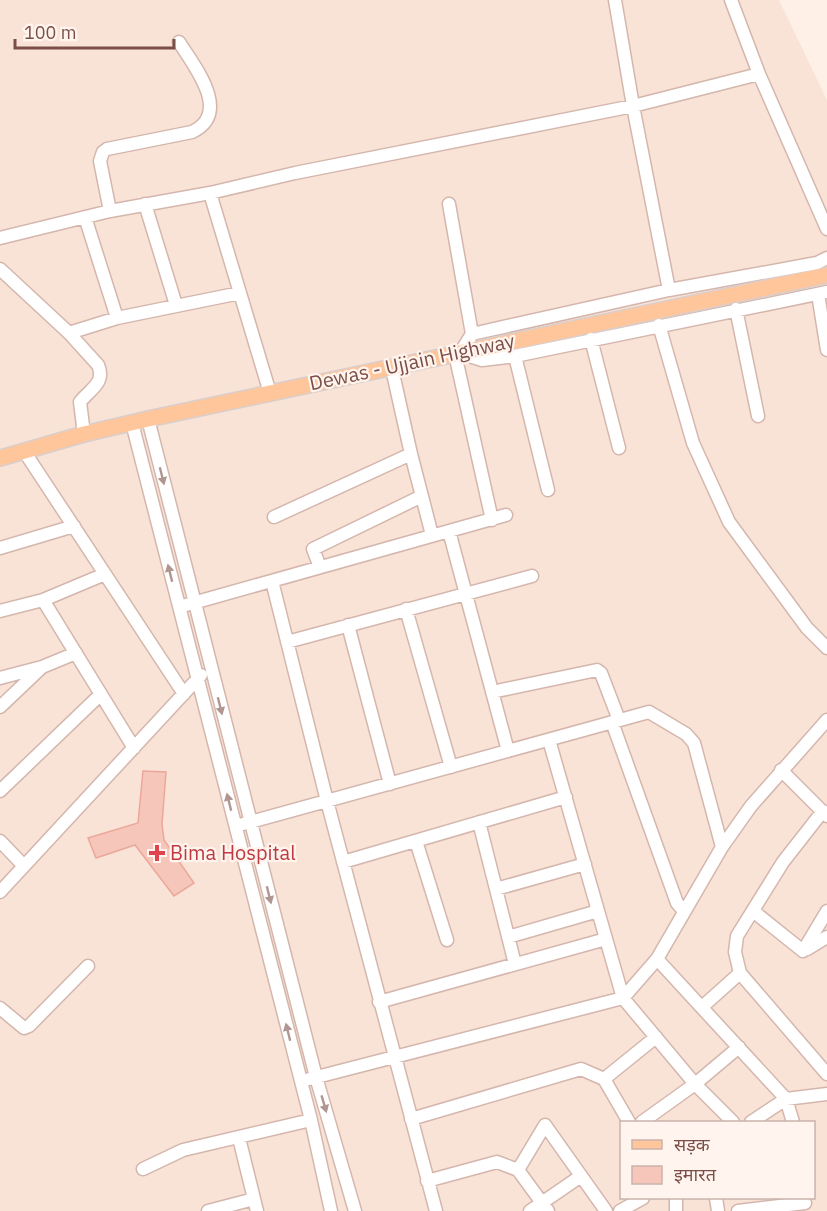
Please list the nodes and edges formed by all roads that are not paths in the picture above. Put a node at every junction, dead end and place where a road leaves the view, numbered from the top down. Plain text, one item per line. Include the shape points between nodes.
1 (615, 0) edge
2 (731, 0) edge
3 (179, 42) dead end
4 (759, 74) junction
5 (633, 105) junction
6 (210, 193) junction
7 (145, 204) junction
8 (449, 204) dead end
9 (110, 211) junction
10 (85, 217) junction
11 (827, 229) edge
12 (0, 238) edge
13 (827, 258) edge
14 (0, 269) edge
15 (827, 275) edge
16 (669, 290) junction
17 (240, 293) junction
18 (822, 293) edge
19 (176, 305) junction
20 (736, 309) junction
21 (117, 318) junction
22 (659, 325) junction
23 (69, 333) junction
24 (472, 334) junction
25 (591, 339) junction
26 (827, 351) edge
27 (457, 353) junction
28 (515, 356) junction
29 (392, 369) junction
30 (270, 393) junction
31 (758, 416) dead end
32 (148, 419) junction
33 (132, 423) junction
34 (84, 434) junction
35 (619, 448) dead end
36 (24, 451) junction
37 (411, 454) junction
38 (0, 458) edge
39 (548, 490) dead end
40 (422, 496) junction
41 (506, 515) dead end
42 (274, 517) dead end
43 (492, 520) junction
44 (74, 525) junction
45 (449, 531) junction
46 (432, 535) junction
47 (0, 548) edge
48 (320, 567) junction
49 (105, 574) junction
50 (532, 576) dead end
51 (272, 581) junction
52 (466, 593) junction
53 (43, 600) junction
54 (194, 603) junction
55 (178, 607) junction
56 (406, 609) junction
57 (0, 611) edge
58 (348, 626) junction
59 (287, 642) junction
60 (827, 648) edge
61 (76, 653) junction
62 (210, 664) junction
63 (42, 667) junction
64 (0, 678) edge
65 (197, 679) junction
66 (492, 692) junction
67 (101, 694) junction
68 (184, 694) junction
69 (0, 707) edge
70 (827, 720) edge
71 (615, 721) junction
72 (549, 740) junction
73 (134, 748) junction
74 (508, 751) junction
75 (451, 767) junction
76 (781, 770) junction
77 (390, 784) junction
78 (0, 791) edge
79 (566, 797) junction
80 (327, 801) junction
81 (825, 813) edge
82 (250, 822) junction
83 (479, 822) junction
84 (235, 827) junction
85 (0, 841) edge
86 (416, 841) junction
87 (722, 847) junction
88 (343, 862) junction
89 (585, 864) junction
90 (24, 866) junction
91 (496, 889) junction
92 (0, 892) edge
93 (598, 911) junction
94 (684, 911) junction
95 (753, 911) junction
96 (827, 911) edge
97 (508, 936) junction
98 (827, 937) edge
99 (606, 939) junction
100 (447, 940) dead end
101 (803, 951) junction
102 (657, 958) junction
103 (515, 964) junction
104 (88, 966) dead end
105 (741, 973) junction
106 (623, 998) junction
107 (380, 1002) junction
108 (702, 1007) junction
109 (0, 1008) edge
110 (656, 1038) junction
111 (739, 1047) junction
112 (394, 1057) junction
113 (827, 1074) edge
114 (316, 1077) junction
115 (604, 1079) junction
116 (301, 1082) junction
117 (695, 1084) junction
118 (827, 1094) edge
119 (786, 1099) junction
120 (411, 1119) junction
121 (310, 1120) junction
122 (628, 1121) edge
123 (643, 1121) edge
124 (732, 1121) edge
125 (753, 1121) edge
126 (793, 1121) edge
127 (239, 1138) junction
128 (143, 1169) dead end
129 (518, 1170) junction
130 (581, 1176) junction
131 (427, 1180) junction
132 (640, 1199) edge
133 (806, 1204) edge
134 (256, 1205) edge
135 (545, 1207) edge
136 (208, 1211) edge
137 (331, 1211) edge
138 (355, 1211) edge
139 (436, 1211) edge
140 (530, 1211) edge
141 (606, 1211) edge
142 (620, 1211) edge
143 (738, 1211) edge

1 - 5 street
2 - 4 street
3 - 9 street via 207,90 210,115 201,128 192,132 103,152 100,161
4 - 5 street
4 - 11 street
5 - 6 street
5 - 16 street
6 - 7 street
6 - 17 street
7 - 9 street
7 - 19 street
8 - 24 street
9 - 10 street
10 - 12 street
10 - 21 street
13 - 16 street via 818,263
14 - 23 street
15 - 27 main road, Dewas - Ujjain Highway
16 - 24 street
17 - 19 street
17 - 30 street
18 - 20 street
18 - 26 street
19 - 21 street
20 - 22 street
20 - 31 street
21 - 23 street
22 - 25 street
22 - 60 street via 693,442 729,522 807,628
23 - 34 street via 101,372 99,383 80,402
24 - 27 street
25 - 28 street
25 - 35 street
27 - 28 street via 482,360
27 - 29 main road, Dewas - Ujjain Highway
27 - 43 street
28 - 39 street
29 - 30 main road, Dewas - Ujjain Highway
29 - 37 street
30 - 32 main road, Dewas - Ujjain Highway
32 - 33 main road, Dewas - Ujjain Highway
32 -> 54 street
33 - 34 main road, Dewas - Ujjain Highway
55 -> 33 street
34 - 36 main road, Dewas - Ujjain Highway
36 - 38 main road, Dewas - Ujjain Highway
36 - 44 street
37 - 40 street
37 - 42 street
40 - 46 street
40 - 48 street via 313,549
41 - 43 street
43 - 45 street
44 - 47 street
44 - 49 street
45 - 46 street
45 - 52 street
46 - 48 street
48 - 51 street
49 - 53 street
49 - 68 street
50 - 52 street
51 - 54 street
51 - 59 street
52 - 56 street
52 - 66 street
53 - 57 street
53 - 61 street
54 - 55 street
54 - 62 street
55 - 65 street
56 - 58 street
56 - 75 street
58 - 59 street
58 - 77 street
59 - 80 street
61 - 63 street
61 - 67 street
62 - 65 street
62 -> 82 street
63 - 64 street
63 - 69 street
65 - 68 street
84 -> 65 street
66 - 71 street via 597,670
66 - 74 street
67 - 73 street
67 - 78 street
68 - 73 street
70 - 76 street
71 - 72 street
71 - 87 street via 649,712 694,743
71 - 94 street via 677,903
72 - 74 street
72 - 79 street
73 - 90 street
74 - 75 street
75 - 77 street
76 - 81 street
76 - 87 street
77 - 80 street
79 - 83 street
79 - 89 street
80 - 82 street
80 - 88 street
81 - 95 street via 783,862
82 - 84 street
82 -> 114 street
83 - 86 street
83 - 91 street
116 -> 84 street
85 - 90 street
86 - 88 street
86 - 100 street
87 - 94 street
88 - 107 street
89 - 91 street
89 - 93 street
90 - 92 street
91 - 97 street
93 - 97 street
93 - 99 street
94 - 102 street
95 - 101 street
95 - 105 street via 737,936 735,952
96 - 101 street
97 - 103 street
98 - 101 street
99 - 103 street
99 - 106 street
102 - 106 street
102 - 108 street
103 - 107 street
104 - 109 street via 29,1026 24,1028
105 - 108 street
105 - 113 street
106 - 110 street
106 - 112 street
107 - 112 street
108 - 111 street
110 - 115 street
110 - 117 street
111 - 117 street
111 - 119 street
112 - 114 street
112 - 120 street
114 - 116 street
114 -> 138 street
115 - 120 street via 581,1069
115 - 122 street
116 - 121 street
117 - 123 street
117 - 124 street
118 - 119 street
119 - 125 street
119 - 126 street
120 - 131 street
121 - 127 street
121 - 137 street
127 - 128 street via 183,1150
127 - 134 street
129 - 130 street via 545,1125
129 - 131 street via 497,1162
129 - 135 street
130 - 135 street
130 - 141 street
131 - 139 street
132 - 142 street
133 - 143 street
134 - 136 street
135 - 140 street

